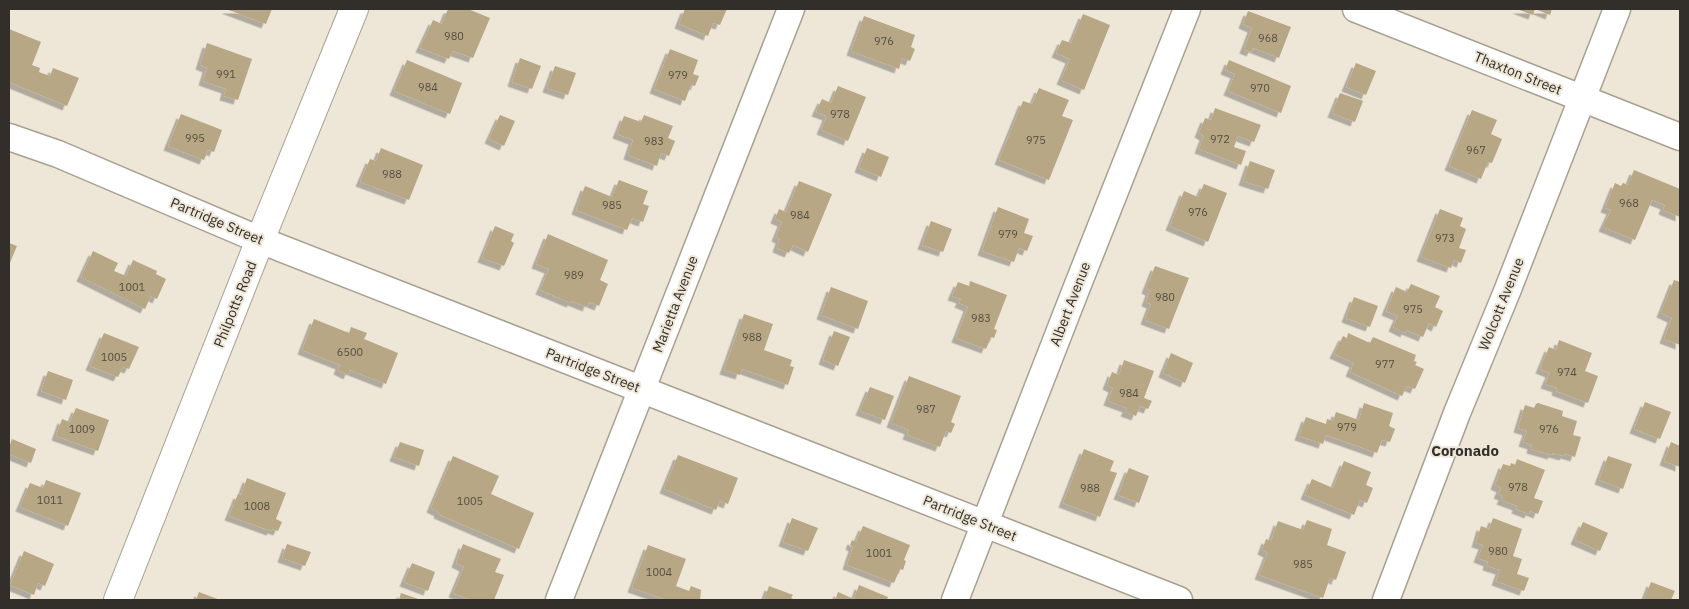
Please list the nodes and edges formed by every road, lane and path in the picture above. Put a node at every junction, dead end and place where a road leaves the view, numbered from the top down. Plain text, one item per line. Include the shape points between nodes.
1 (354, 9) edge
2 (791, 9) edge
3 (1187, 9) edge
4 (1356, 9) edge
5 (1617, 9) edge
6 (1582, 98) junction
7 (9, 136) edge
8 (1680, 137) edge
9 (260, 240) junction
10 (642, 389) junction
11 (985, 524) junction
12 (118, 600) edge
13 (559, 600) edge
14 (955, 600) edge
15 (1179, 600) edge
16 (1386, 600) edge

1 - 9 street, Philpotts Road
2 - 10 street, Marietta Avenue
3 - 11 street, Albert Avenue
4 - 6 street, Thaxton Street
5 - 6 street, Wolcott Avenue
6 - 8 street, Thaxton Street
6 - 16 street, Wolcott Avenue
7 - 9 street, Partridge Street
9 - 10 street, Partridge Street
9 - 12 street, Philpotts Road
10 - 11 street, Partridge Street
10 - 13 street, Marietta Avenue
11 - 14 street, Albert Avenue
11 - 15 street, Partridge Street

